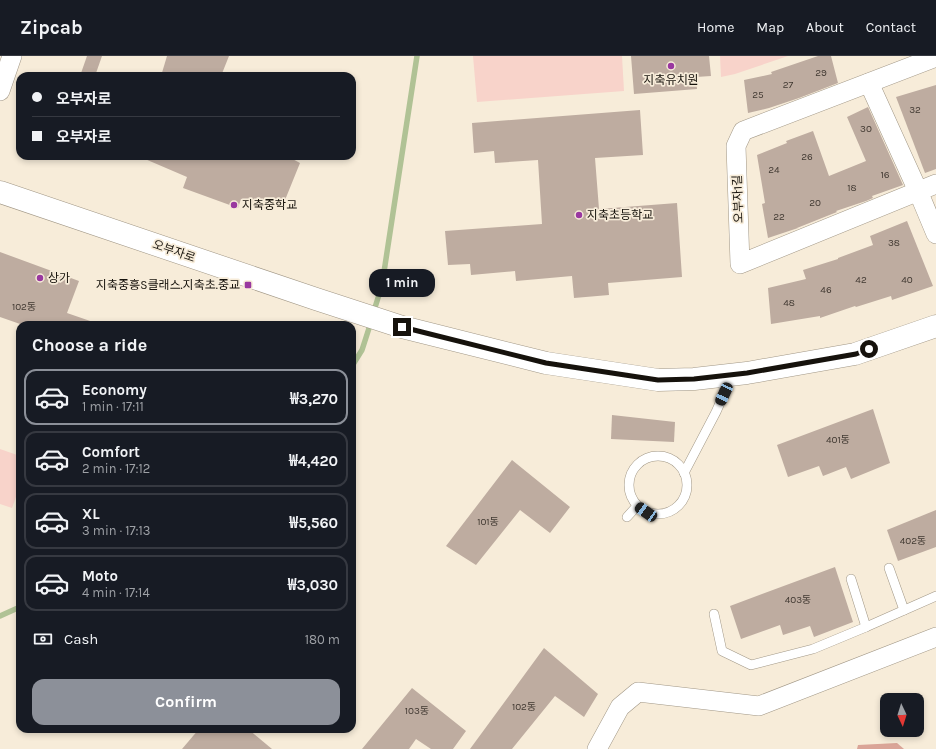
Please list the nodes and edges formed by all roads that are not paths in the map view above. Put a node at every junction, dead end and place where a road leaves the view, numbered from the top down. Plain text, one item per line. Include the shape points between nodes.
1 (936, 57) edge
2 (6, 67) edge
3 (869, 83) junction
4 (0, 91) edge
5 (936, 184) edge
6 (0, 192) edge
7 (918, 192) junction
8 (936, 234) edge
9 (936, 326) edge
10 (724, 376) junction
11 (684, 473) junction
12 (637, 506) junction
13 (627, 517) dead end
14 (889, 568) dead end
15 (852, 579) dead end
16 (936, 596) edge
17 (904, 610) junction
18 (714, 614) dead end
19 (866, 626) junction
20 (936, 637) edge
21 (597, 749) edge

1 - 3 street, 오부자1길
2 - 4 street
3 - 7 street
3 - 7 street, 오부자1길 via 743,131 736,146 740,264
5 - 7 street, 오부자1길
6 - 10 main road, 오부자로 via 402,327 546,363 658,380
7 - 8 street
9 - 10 main road via 856,354
10 - 11 lane via 724,394
11 - 12 lane via 686,493 675,509 655,514
11 - 12 lane via 672,460 654,456 645,459 638,464 629,480 628,489
12 - 13 lane
14 - 17 lane
15 - 19 lane
16 - 17 lane
17 - 19 lane
18 - 19 lane via 722,651 751,665 813,648
20 - 21 street via 759,706 638,692 620,707

